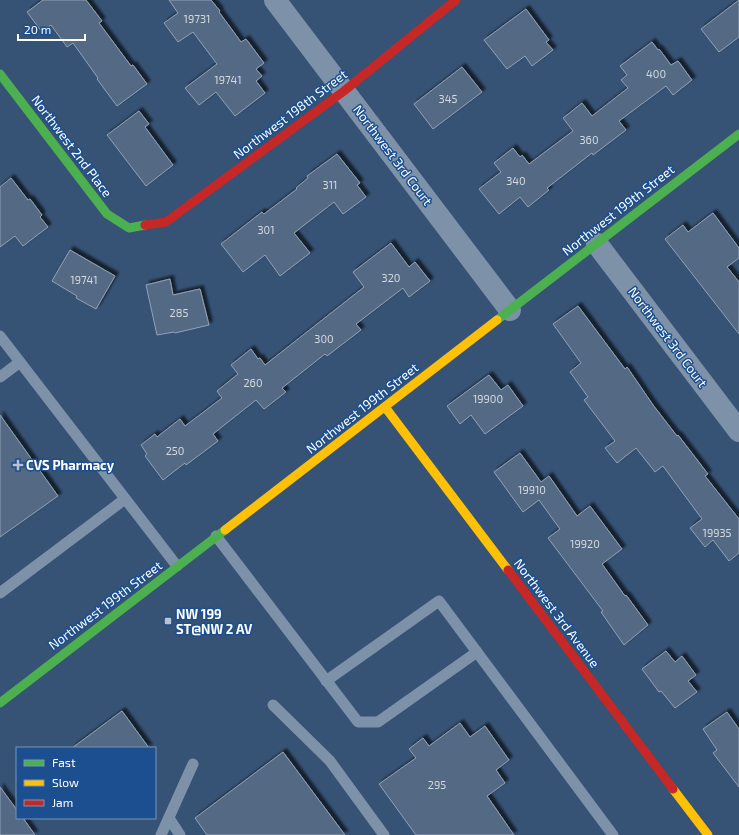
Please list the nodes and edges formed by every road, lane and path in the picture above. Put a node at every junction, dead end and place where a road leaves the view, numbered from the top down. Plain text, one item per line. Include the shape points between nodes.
1 (275, 0) edge
2 (456, 0) edge
3 (0, 74) edge
4 (344, 91) junction
5 (739, 134) edge
6 (129, 228) joint
7 (597, 244) junction
8 (510, 310) junction
9 (0, 336) edge
10 (20, 362) junction
11 (0, 378) edge
12 (384, 406) junction
13 (739, 431) edge
14 (125, 499) junction
15 (216, 536) junction
16 (177, 566) junction
17 (0, 593) edge
18 (477, 652) junction
19 (326, 681) junction
20 (1, 700) edge
21 (273, 705) dead end
22 (193, 764) dead end
23 (169, 818) junction
24 (161, 835) edge
25 (180, 835) edge
26 (384, 835) edge
27 (613, 835) edge
28 (708, 835) edge

1 - 4 street, Northwest 3rd Court
2 - 4 street, Northwest 198th Street
3 - 6 street, Northwest 2nd Place via 107,214
4 - 6 street, Northwest 198th Street via 166,222
4 - 8 street, Northwest 3rd Court
5 - 7 street, Northwest 199th Street
7 - 8 street, Northwest 199th Street
7 - 13 street, Northwest 3rd Court
8 - 12 street, Northwest 199th Street
9 - 10 lane
10 - 11 lane
10 - 14 lane
12 - 15 street, Northwest 199th Street
12 - 28 street, Northwest 3rd Avenue
14 - 16 lane
14 - 17 lane
15 - 16 street, Northwest 199th Street
15 - 19 lane
16 - 20 street, Northwest 199th Street
18 - 19 lane via 378,722 358,722
18 - 19 lane via 439,601
18 - 27 lane
21 - 26 lane via 330,761
22 - 23 lane
23 - 24 lane
23 - 25 lane

